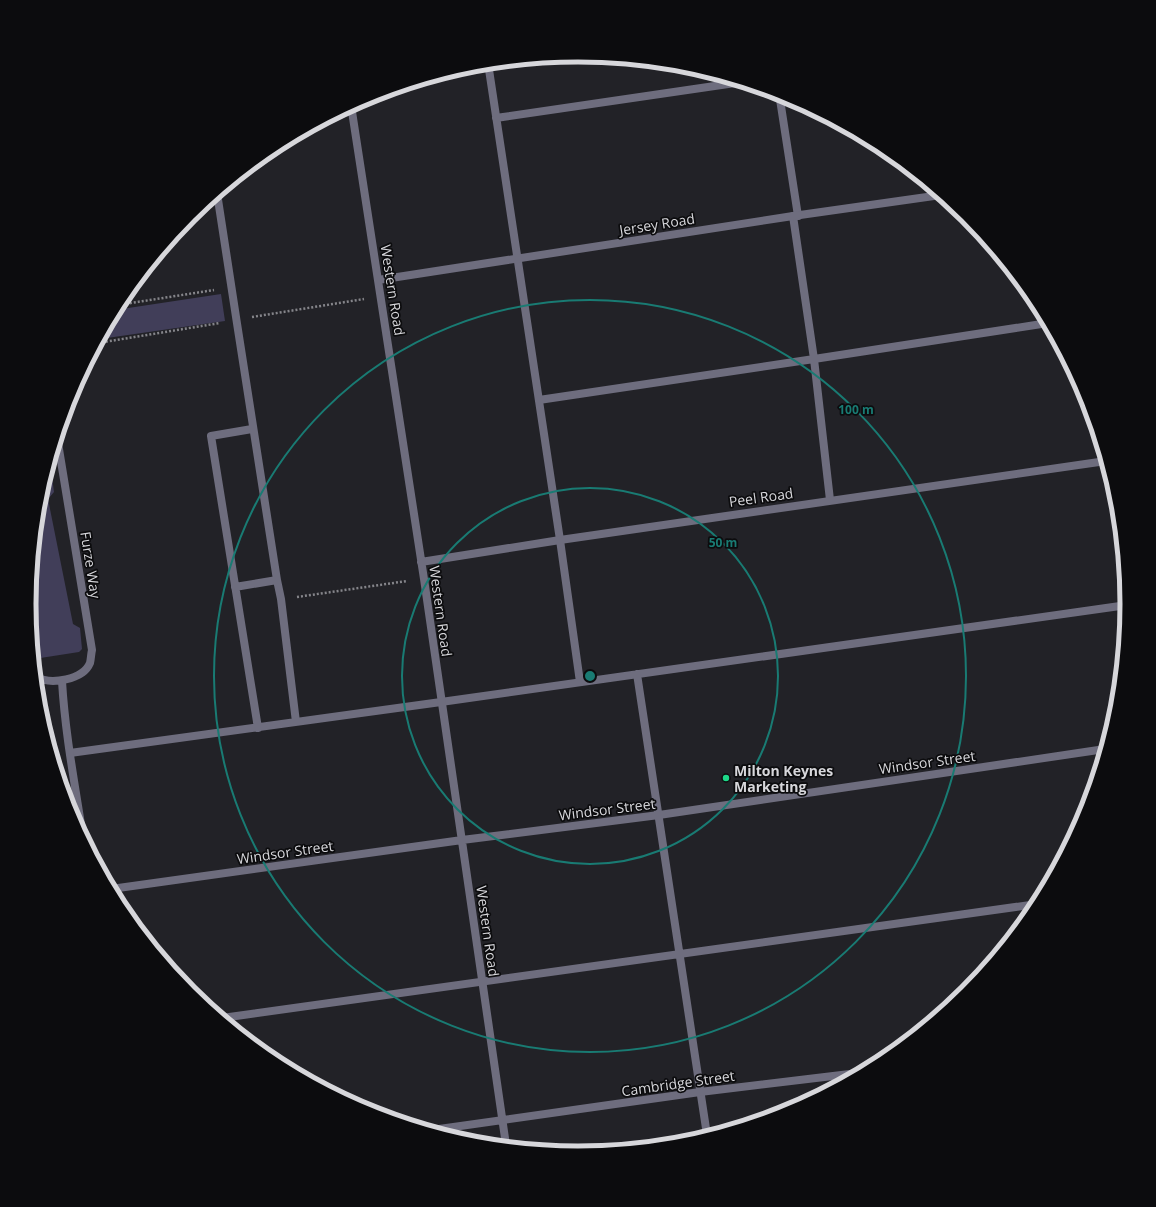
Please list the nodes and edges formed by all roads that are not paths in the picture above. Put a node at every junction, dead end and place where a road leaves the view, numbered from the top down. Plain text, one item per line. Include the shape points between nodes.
1 (489, 69) edge
2 (731, 84) edge
3 (779, 101) edge
4 (352, 111) edge
5 (496, 118) junction
6 (935, 196) edge
7 (218, 199) edge
8 (796, 216) junction
9 (517, 258) junction
10 (378, 280) junction
11 (1042, 324) edge
12 (814, 359) junction
13 (539, 400) junction
14 (252, 429) junction
15 (59, 448) edge
16 (1102, 462) edge
17 (830, 500) junction
18 (560, 540) junction
19 (421, 562) junction
20 (277, 580) junction
21 (235, 587) junction
22 (1120, 606) edge
23 (637, 674) junction
24 (42, 679) edge
25 (62, 681) junction
26 (580, 682) junction
27 (441, 702) junction
28 (296, 722) junction
29 (258, 728) junction
30 (1100, 750) edge
31 (70, 753) junction
32 (659, 815) junction
33 (80, 817) edge
34 (462, 840) junction
35 (117, 888) edge
36 (1029, 905) edge
37 (679, 955) junction
38 (482, 982) junction
39 (228, 1017) edge
40 (844, 1076) edge
41 (700, 1092) junction
42 (502, 1120) junction
43 (444, 1128) edge
44 (706, 1130) edge
45 (505, 1141) edge

1 - 5 street
2 - 5 street
3 - 8 street
4 - 10 street, Western Road
5 - 9 street
6 - 8 street, Jersey Road
7 - 14 street
8 - 9 street, Jersey Road
8 - 12 street
9 - 10 street, Jersey Road
9 - 13 street
10 - 19 street, Western Road
11 - 12 street
12 - 13 street
12 - 17 street
13 - 18 street
14 - 20 street
14 - 21 street via 211,436
15 - 25 street, Furze Way via 92,650 90,664 78,676
16 - 17 street, Peel Road
17 - 18 street, Peel Road
18 - 19 street, Peel Road
18 - 26 street
19 - 27 street, Western Road
20 - 21 street
20 - 28 street
21 - 29 street
22 - 23 street
23 - 26 street
23 - 32 street
24 - 25 street, Furze Way
25 - 31 street
26 - 27 street
27 - 28 street
27 - 34 street, Western Road
28 - 29 street
29 - 31 street
30 - 32 street, Windsor Street
31 - 33 street
32 - 34 street, Windsor Street
32 - 37 street
34 - 35 street, Windsor Street
34 - 38 street, Western Road
36 - 37 street
37 - 38 street
37 - 41 street
38 - 39 street
38 - 42 street, Western Road
40 - 41 street, Cambridge Street
41 - 42 street, Cambridge Street
41 - 44 street
42 - 43 street
42 - 45 street, Western Road

